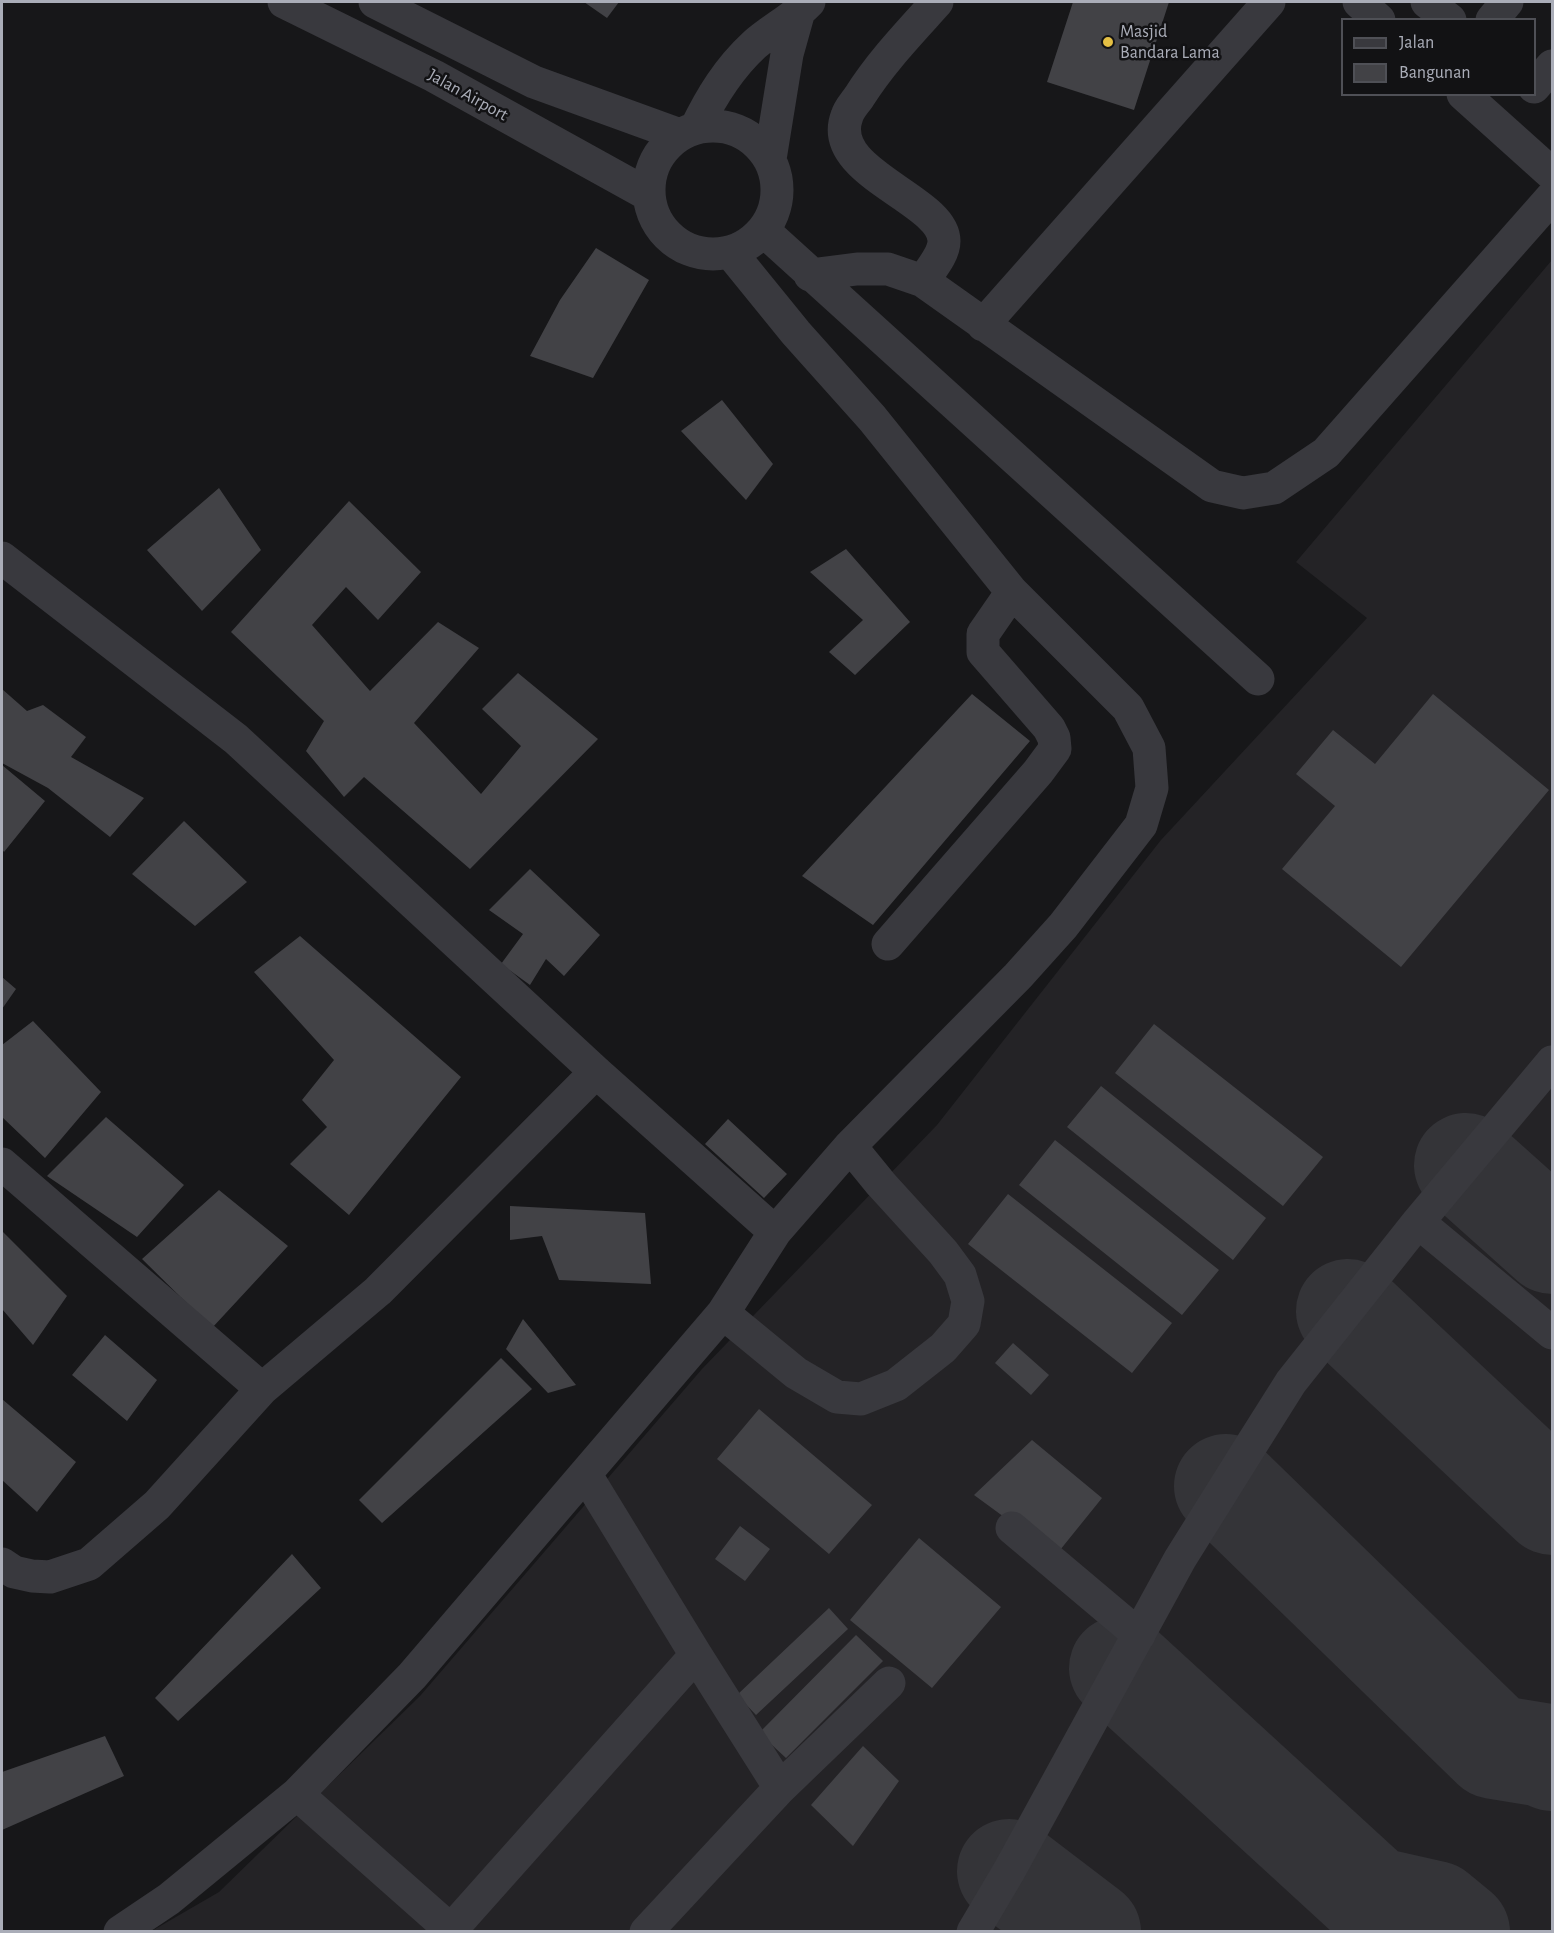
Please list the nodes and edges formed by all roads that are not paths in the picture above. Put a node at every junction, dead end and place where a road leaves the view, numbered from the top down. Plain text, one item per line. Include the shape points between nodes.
1 (284, 2) edge
2 (375, 2) edge
3 (937, 2) edge
4 (1269, 2) edge
5 (1359, 2) edge
6 (1427, 2) edge
7 (1508, 2) edge
8 (804, 6) edge
9 (1377, 18) edge
10 (1447, 18) edge
11 (1494, 18) edge
12 (1552, 66) edge
13 (1536, 86) edge
14 (1536, 91) edge
15 (1465, 96) edge
16 (1552, 106) edge
17 (688, 132) junction
18 (770, 159) junction
19 (1552, 174) edge
20 (649, 195) junction
21 (1552, 197) edge
22 (764, 231) junction
23 (731, 253) junction
24 (810, 275) junction
25 (923, 281) junction
26 (983, 325) junction
27 (2, 558) edge
28 (1012, 592) junction
29 (1258, 678) dead end
30 (888, 944) dead end
31 (1552, 1062) edge
32 (596, 1072) junction
33 (850, 1146) junction
34 (2, 1164) edge
35 (1418, 1222) junction
36 (775, 1232) junction
37 (723, 1313) junction
38 (1552, 1333) edge
39 (262, 1389) junction
40 (586, 1474) junction
41 (1012, 1528) dead end
42 (2, 1564) edge
43 (1139, 1635) junction
44 (696, 1655) junction
45 (889, 1683) dead end
46 (780, 1788) junction
47 (297, 1794) junction
48 (452, 1931) edge
49 (120, 1932) edge
50 (646, 1932) edge
51 (973, 1932) edge

1 - 20 street, Jalan Airport via 434,76
2 - 17 street via 534,82
3 - 25 street via 874,73 846,116 845,132 850,149 865,168 932,217 941,228 942,251
4 - 26 street
5 - 9 street
6 - 10 street
7 - 11 street
8 - 17 street via 755,44 727,73
8 - 18 street via 787,54
12 - 13 street
14 - 16 street
15 - 19 street
17 - 18 street via 714,126 735,130 754,140
17 - 20 street via 666,146 656,161
18 - 22 street via 778,183 776,209
20 - 23 street via 657,223 676,243 702,255
21 - 26 street via 1326,453 1274,488 1243,493 1212,486
22 - 23 street via 749,245
22 - 24 street
23 - 28 street via 872,418
24 - 25 street via 888,269
24 - 29 street
25 - 26 street
27 - 32 street via 236,739
28 - 30 street via 983,634 983,652 1049,728 1055,749
28 - 33 street via 1128,708 1149,748 1152,788 1141,825 1063,926
31 - 35 street
32 - 36 street
32 - 39 street via 378,1291
33 - 36 street
33 - 37 street via 960,1275 968,1301 964,1324 943,1348 896,1385 861,1399 837,1397 796,1373
34 - 39 street
35 - 38 street
35 - 43 street via 1292,1382 1180,1559
36 - 37 street
37 - 40 street
39 - 42 street via 157,1505 89,1564 50,1577 15,1572
40 - 44 street
40 - 47 street via 412,1676
41 - 43 street
43 - 51 street
44 - 46 street
44 - 48 street
45 - 46 street
46 - 50 street
47 - 48 street
47 - 49 street via 169,1899

